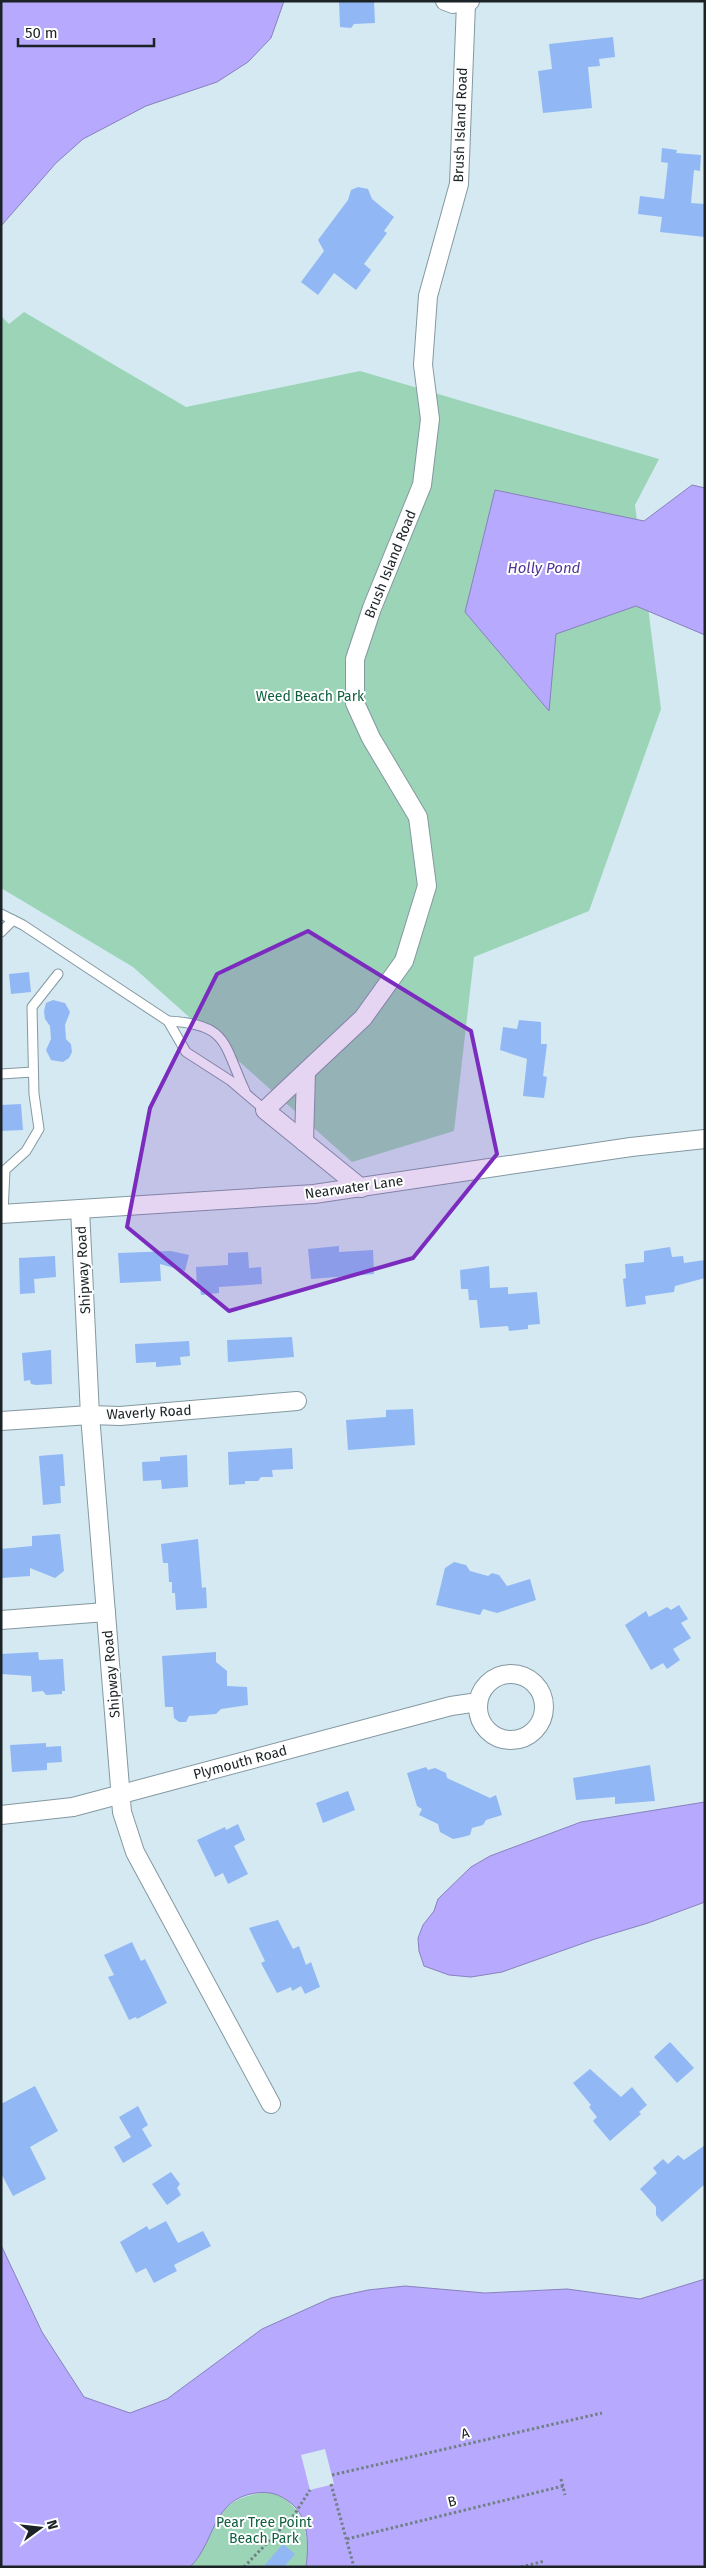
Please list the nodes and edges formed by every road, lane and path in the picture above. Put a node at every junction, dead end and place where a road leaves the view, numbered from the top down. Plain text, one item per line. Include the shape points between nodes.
1 (445, 1) edge
2 (468, 2) edge
3 (1, 914) edge
4 (13, 920) junction
5 (1, 932) edge
6 (58, 974) dead end
7 (168, 1021) junction
8 (33, 1072) junction
9 (306, 1072) junction
10 (1, 1074) edge
11 (246, 1094) junction
12 (265, 1110) junction
13 (705, 1139) edge
14 (304, 1142) junction
15 (3, 1169) edge
16 (361, 1188) junction
17 (80, 1209) junction
18 (2, 1214) edge
19 (297, 1401) dead end
20 (90, 1415) junction
21 (1, 1421) edge
22 (106, 1612) junction
23 (1, 1620) edge
24 (478, 1702) dead end
25 (121, 1794) junction
26 (1, 1815) edge
27 (271, 2104) dead end
28 (602, 2413) dead end
29 (332, 2475) dead end
30 (561, 2479) dead end
31 (332, 2484) dead end
32 (563, 2486) junction
33 (310, 2490) dead end
34 (565, 2495) dead end
35 (347, 2539) junction
36 (545, 2561) dead end
37 (244, 2567) edge
38 (354, 2567) edge
39 (521, 2567) edge

1 - 2 street, Brush Island Road via 453,4
2 - 9 street, Brush Island Road via 459,184 428,296 423,365 430,419 422,485 355,659 355,703 371,738 418,817 427,886 404,961 363,1018
3 - 4 lane
4 - 5 lane
4 - 7 lane
6 - 8 lane via 32,1008
7 - 11 lane via 186,1052
7 - 11 lane via 206,1026 217,1034 227,1045
8 - 10 lane
8 - 15 lane via 39,1129 26,1151
9 - 12 street, Brush Island Road
9 - 14 street
11 - 12 lane
12 - 14 street
13 - 16 street, Nearwater Lane via 631,1147
14 - 16 street
15 - 18 lane
16 - 17 street, Nearwater Lane
17 - 18 street, Nearwater Lane
17 - 20 street, Shipway Road
19 - 20 street, Waverly Road via 120,1416
20 - 21 street, Waverly Road
20 - 22 street, Shipway Road
22 - 23 street
22 - 25 street, Shipway Road
24 - 25 street, Plymouth Road via 451,1706
25 - 26 street, Plymouth Road via 73,1807
25 - 27 street, Shipway Road via 122,1812 134,1852
28 - 29 path, A
30 - 32 path
31 - 35 path
32 - 34 path
32 - 35 path, B
33 - 37 path via 294,2515
35 - 38 path
36 - 39 path

